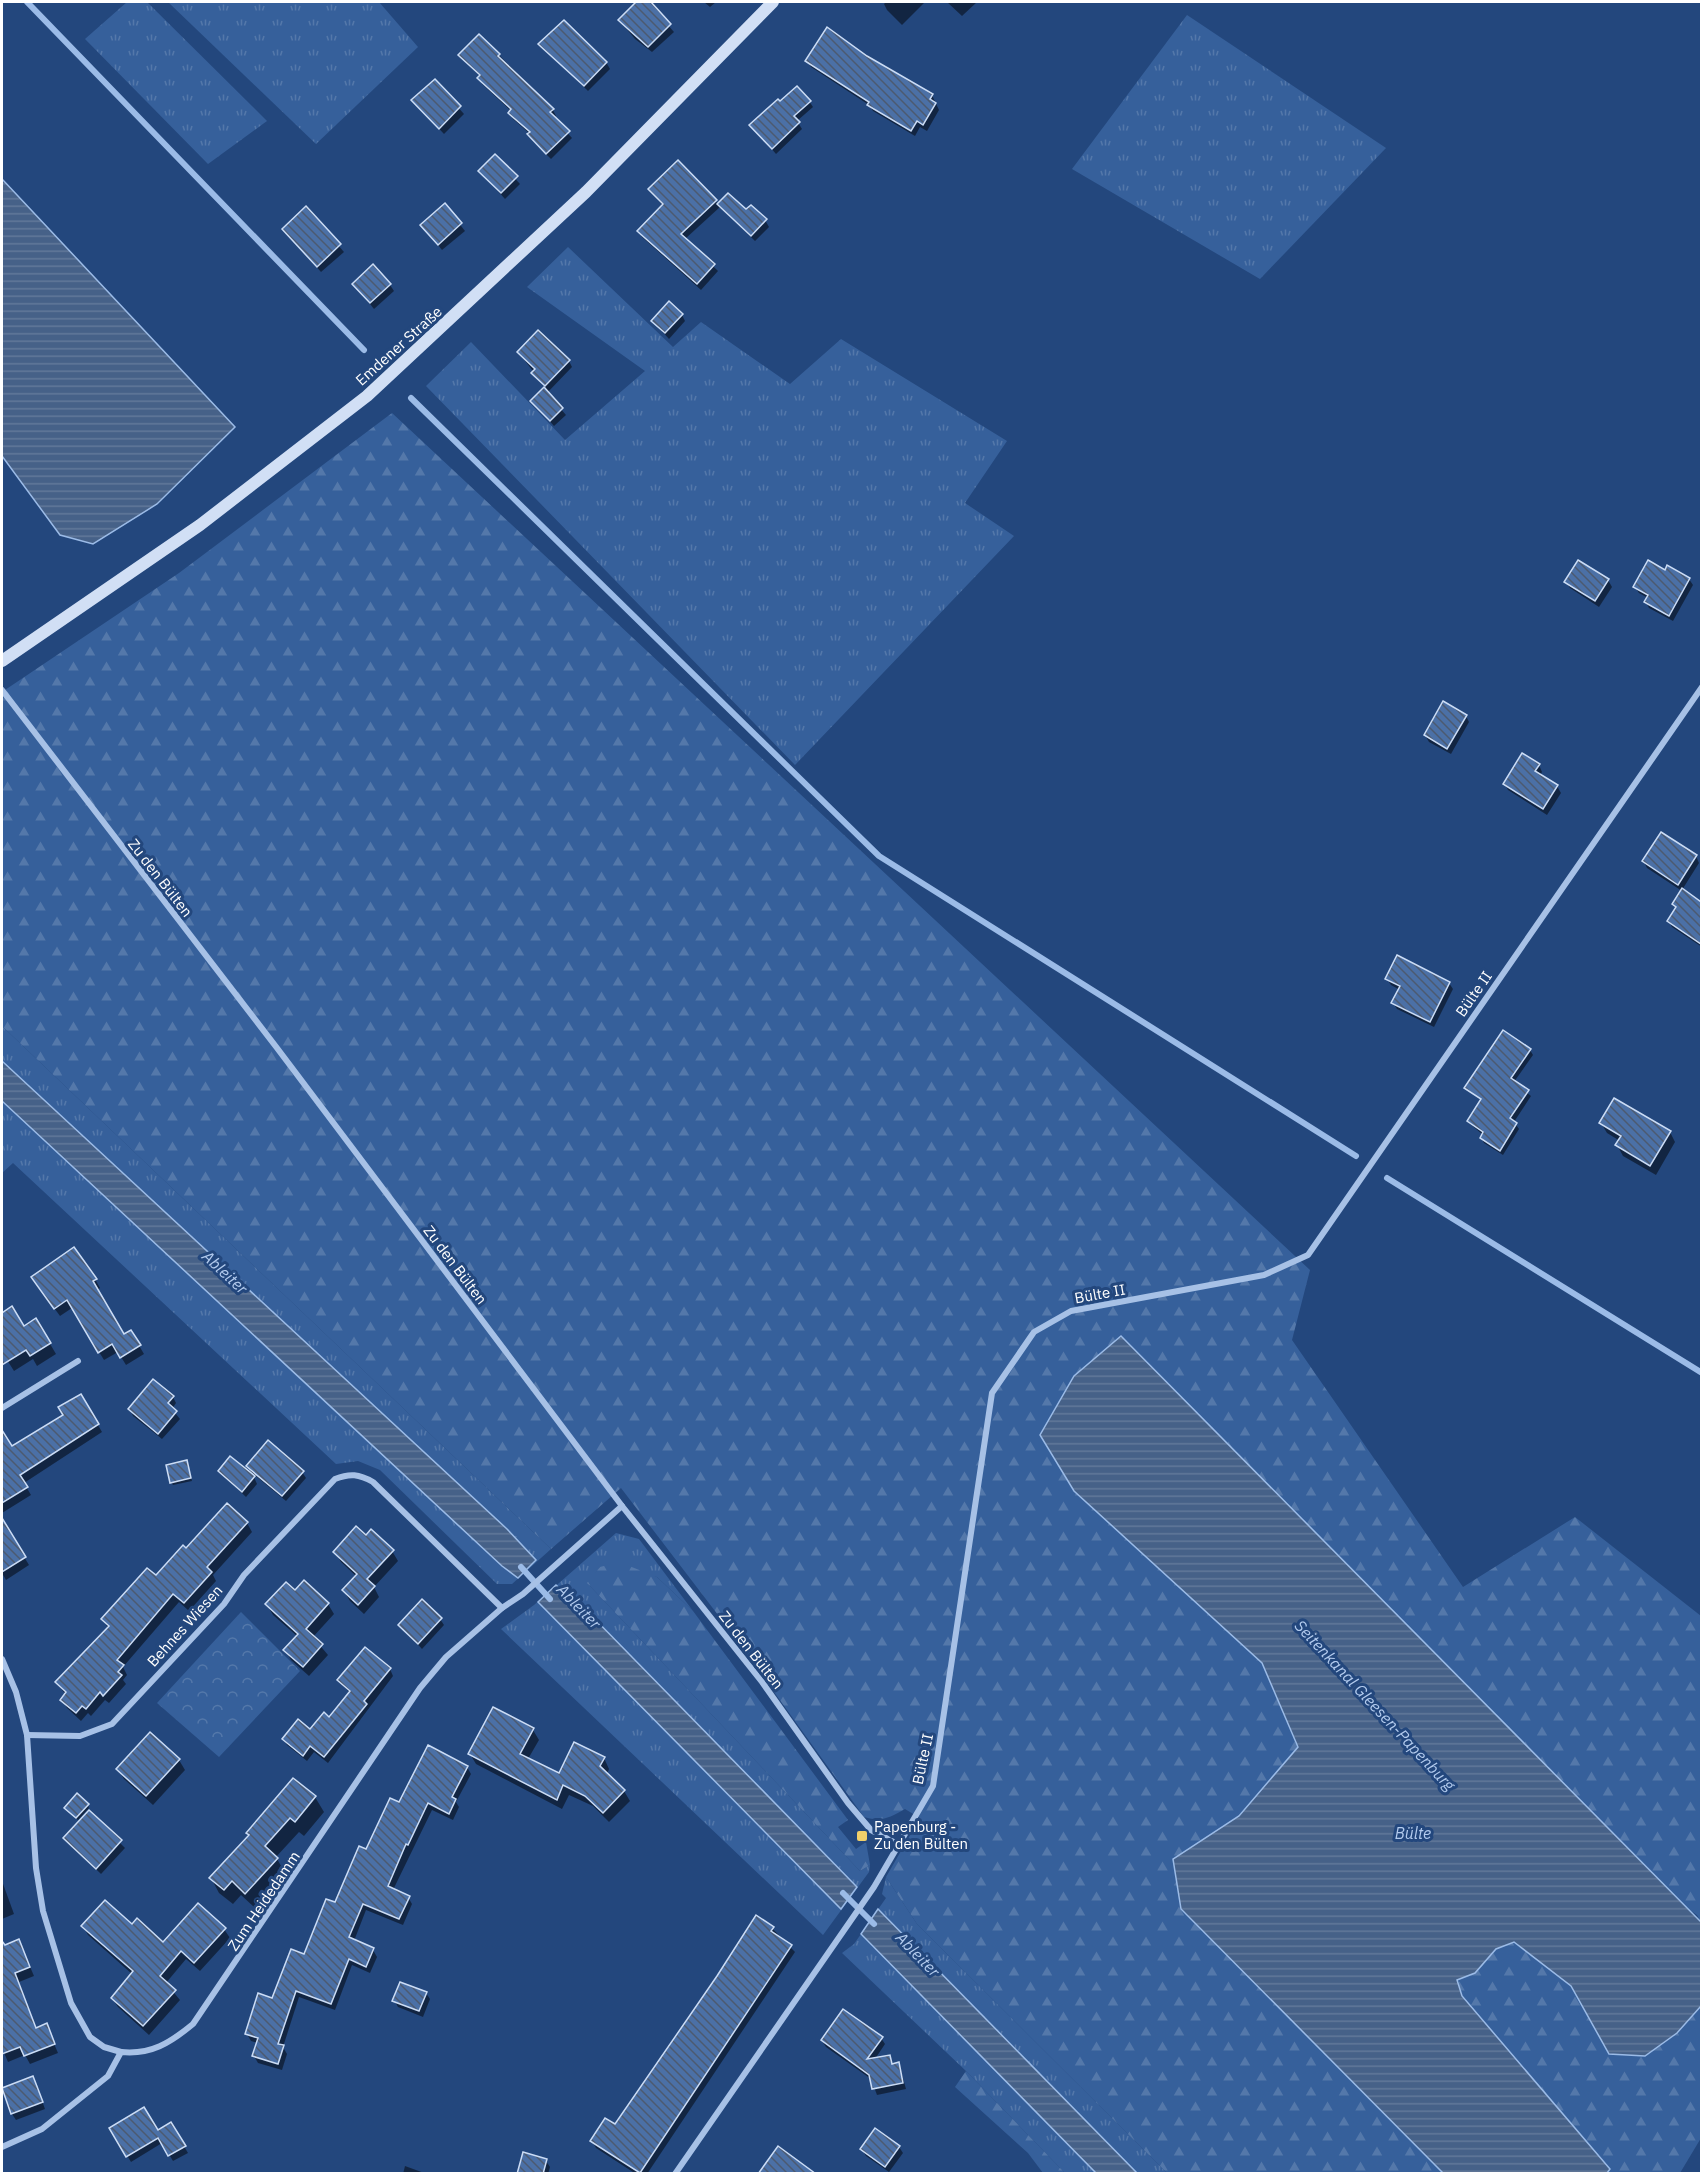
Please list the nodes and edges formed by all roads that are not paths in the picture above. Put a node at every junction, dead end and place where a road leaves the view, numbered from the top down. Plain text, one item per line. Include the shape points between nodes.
1 (773, 2) edge
2 (2, 661) edge
3 (1701, 687) edge
4 (2, 690) edge
5 (78, 1361) dead end
6 (2, 1408) edge
7 (622, 1506) junction
8 (501, 1608) junction
9 (2, 1659) edge
10 (27, 1735) junction
11 (897, 1844) junction
12 (121, 2052) junction
13 (2, 2147) edge
14 (675, 2174) edge

1 - 2 street, Emdener Straße via 586,192 367,396 200,525
3 - 11 street, Bülte II via 1308,1255 1264,1275 1071,1311 1034,1332 992,1393 933,1786
4 - 7 street, Zu den Bülten
5 - 6 street
7 - 8 street, Zum Heidedamm via 523,1594
7 - 11 street, Zu den Bülten via 762,1682 848,1803 871,1830
8 - 10 street, Behnes Wiesen via 373,1482 359,1475 334,1479 112,1724 80,1736
8 - 12 street, Zum Heidedamm via 446,1657 420,1688 193,2024 156,2050
9 - 10 street
10 - 12 street via 35,1857 43,1911 79,2022 104,2047
11 - 14 street, Bülte II via 843,1934
12 - 13 street via 108,2076 42,2129

